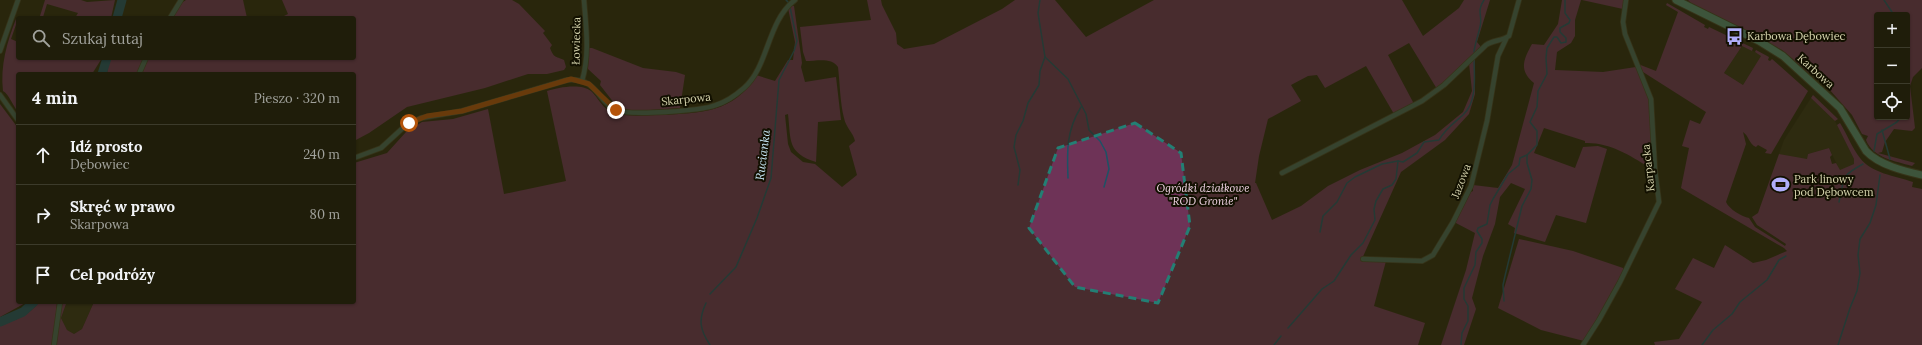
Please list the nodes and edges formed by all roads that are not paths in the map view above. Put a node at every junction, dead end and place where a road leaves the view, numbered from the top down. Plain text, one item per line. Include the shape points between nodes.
1 (18, 0) edge
2 (181, 0) edge
3 (584, 0) edge
4 (795, 0) edge
5 (1519, 0) edge
6 (1626, 0) edge
7 (1676, 0) edge
8 (171, 16) edge
9 (1506, 39) junction
10 (0, 51) edge
11 (145, 60) edge
12 (140, 72) edge
13 (582, 81) junction
14 (0, 95) edge
15 (16, 117) edge
16 (356, 157) edge
17 (1282, 173) dead end
18 (1922, 175) edge
19 (1363, 259) dead end
20 (60, 304) edge
21 (54, 345) edge
22 (1583, 345) edge

1 - 10 street
2 - 8 street
3 - 13 street, Łowiecka via 587,37 586,65
4 - 13 street, Skarpowa via 779,19 751,80 732,97 716,105 700,109 622,112 611,107 596,89
5 - 9 street, Jazowa
6 - 22 street, Karpacka via 1623,22 1625,34 1651,99 1655,170 1660,202 1620,282
7 - 18 street, Karbowa via 1776,50 1840,108 1872,156
9 - 17 street via 1490,42 1444,85 1422,101
9 - 19 street, Jazowa via 1498,56 1487,121 1471,186 1433,255 1422,261
11 - 12 street
13 - 16 street via 564,80 462,111 421,118 405,126 381,148
14 - 15 street
20 - 21 street

